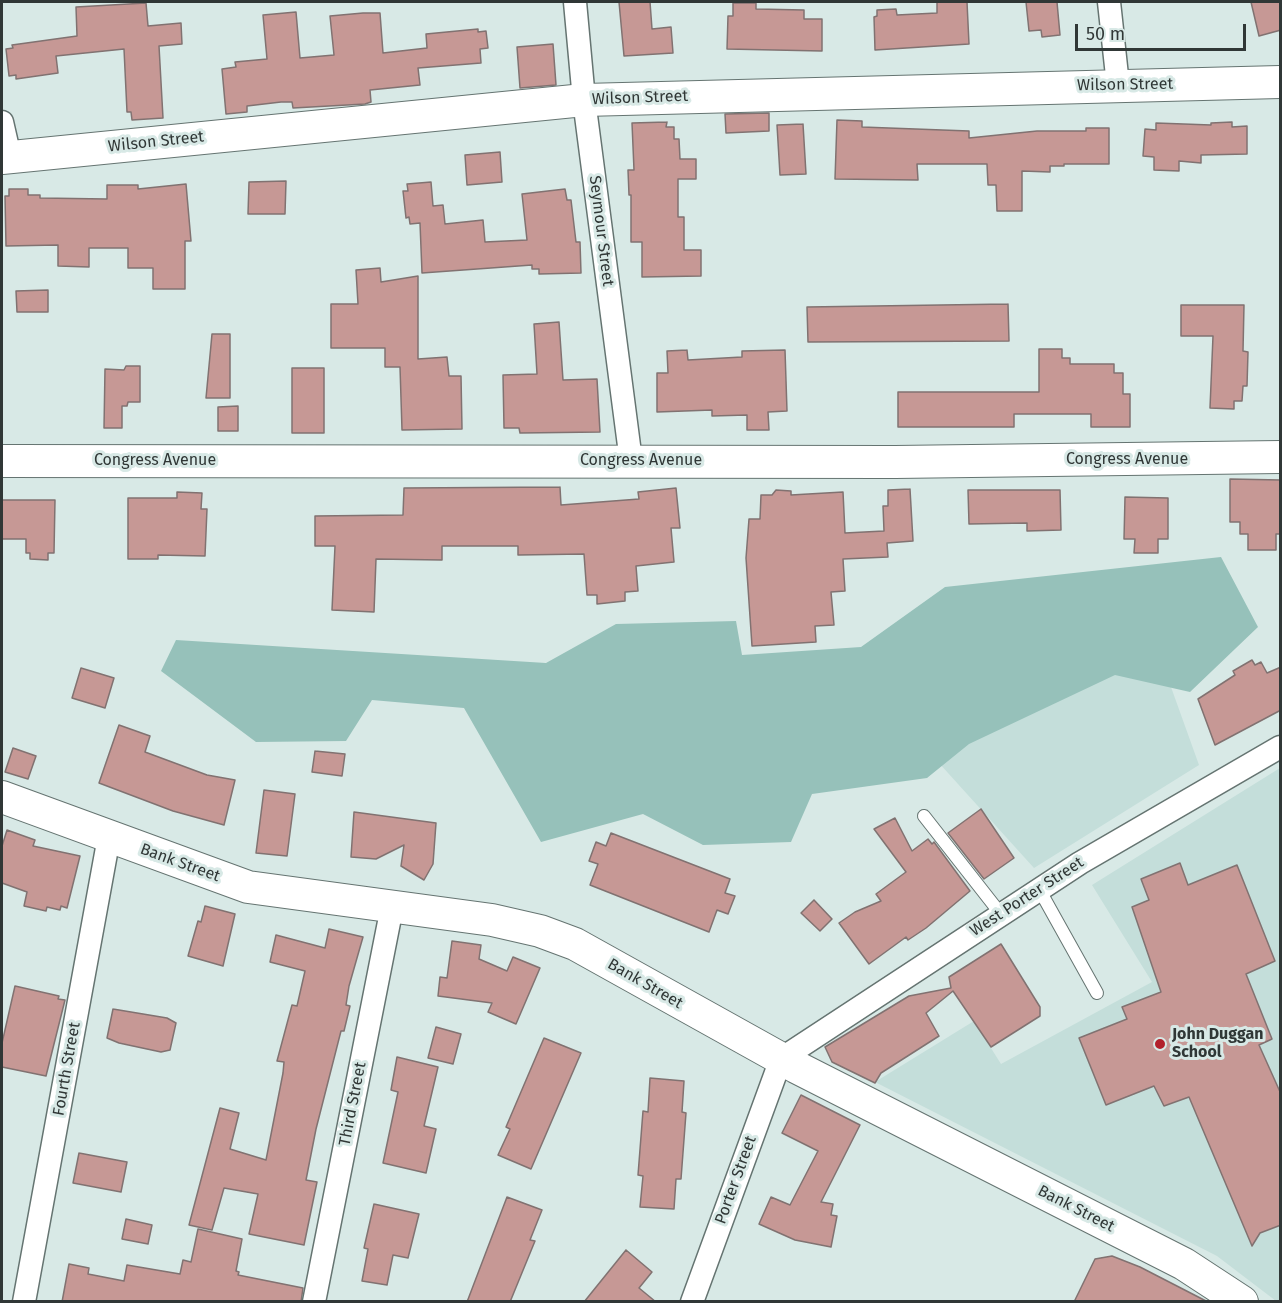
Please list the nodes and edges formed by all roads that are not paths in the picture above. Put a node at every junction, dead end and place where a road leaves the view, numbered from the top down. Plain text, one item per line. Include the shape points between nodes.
1 (575, 2) edge
2 (1108, 2) edge
3 (1281, 82) edge
4 (1118, 85) junction
5 (584, 100) junction
6 (2, 122) edge
7 (6, 157) edge
8 (1281, 457) edge
9 (2, 461) edge
10 (631, 461) junction
11 (1281, 747) edge
12 (2, 797) edge
13 (924, 816) dead end
14 (109, 837) junction
15 (1039, 889) junction
16 (392, 907) junction
17 (1000, 914) junction
18 (1097, 993) dead end
19 (781, 1059) junction
20 (24, 1302) edge
21 (314, 1302) edge
22 (692, 1302) edge
23 (1242, 1302) edge

1 - 5 street, Seymour Street
2 - 4 street
3 - 4 street, Wilson Street
4 - 5 street, Wilson Street
5 - 7 street, Wilson Street
5 - 10 street, Seymour Street
6 - 7 street
8 - 10 street, Congress Avenue
9 - 10 street, Congress Avenue
11 - 15 street, West Porter Street
12 - 14 street, Bank Street
13 - 17 lane
14 - 16 street, Bank Street via 248,887
14 - 20 street, Fourth Street
15 - 17 street, West Porter Street
15 - 18 lane
16 - 19 street, Bank Street via 492,920 575,944
16 - 21 street, Third Street
17 - 19 street, West Porter Street
19 - 22 street, Porter Street
19 - 23 street, Bank Street via 1184,1264

